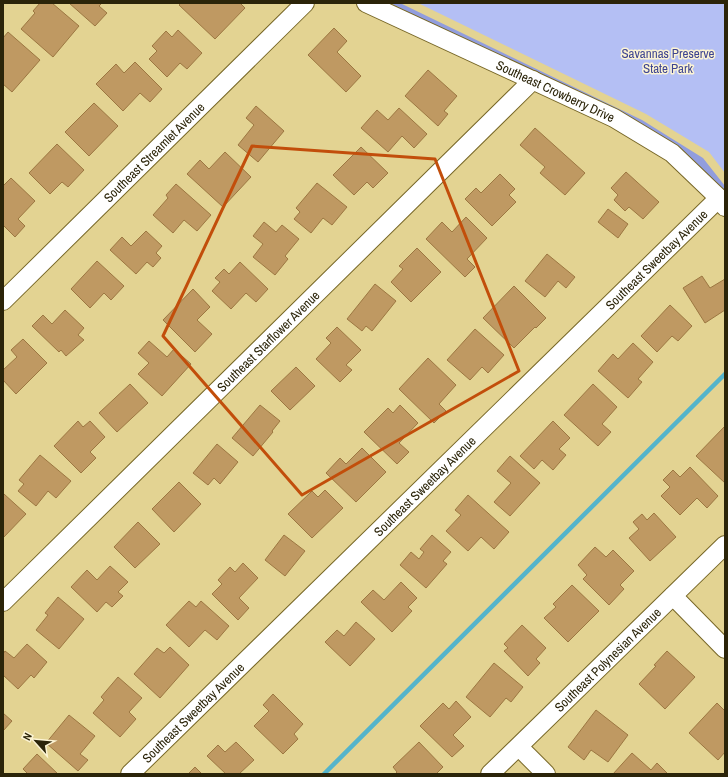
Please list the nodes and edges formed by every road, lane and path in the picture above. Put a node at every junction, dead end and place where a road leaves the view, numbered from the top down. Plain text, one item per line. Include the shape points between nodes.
1 (305, 3) edge
2 (366, 3) edge
3 (533, 80) junction
4 (722, 202) edge
5 (3, 301) edge
6 (725, 545) edge
7 (673, 596) junction
8 (3, 602) edge
9 (725, 649) edge
10 (519, 747) junction
11 (130, 774) edge
12 (490, 774) edge
13 (546, 774) edge

1 - 5 street, Southeast Streamlet Avenue
2 - 3 street, Southeast Crowberry Drive
3 - 4 street, Southeast Crowberry Drive via 614,118 672,153
3 - 8 street, Southeast Starflower Avenue
4 - 11 street, Southeast Sweetbay Avenue
6 - 7 street, Southeast Polynesian Avenue
7 - 9 street
7 - 10 street, Southeast Polynesian Avenue
10 - 12 street, Southeast Polynesian Avenue
10 - 13 street

